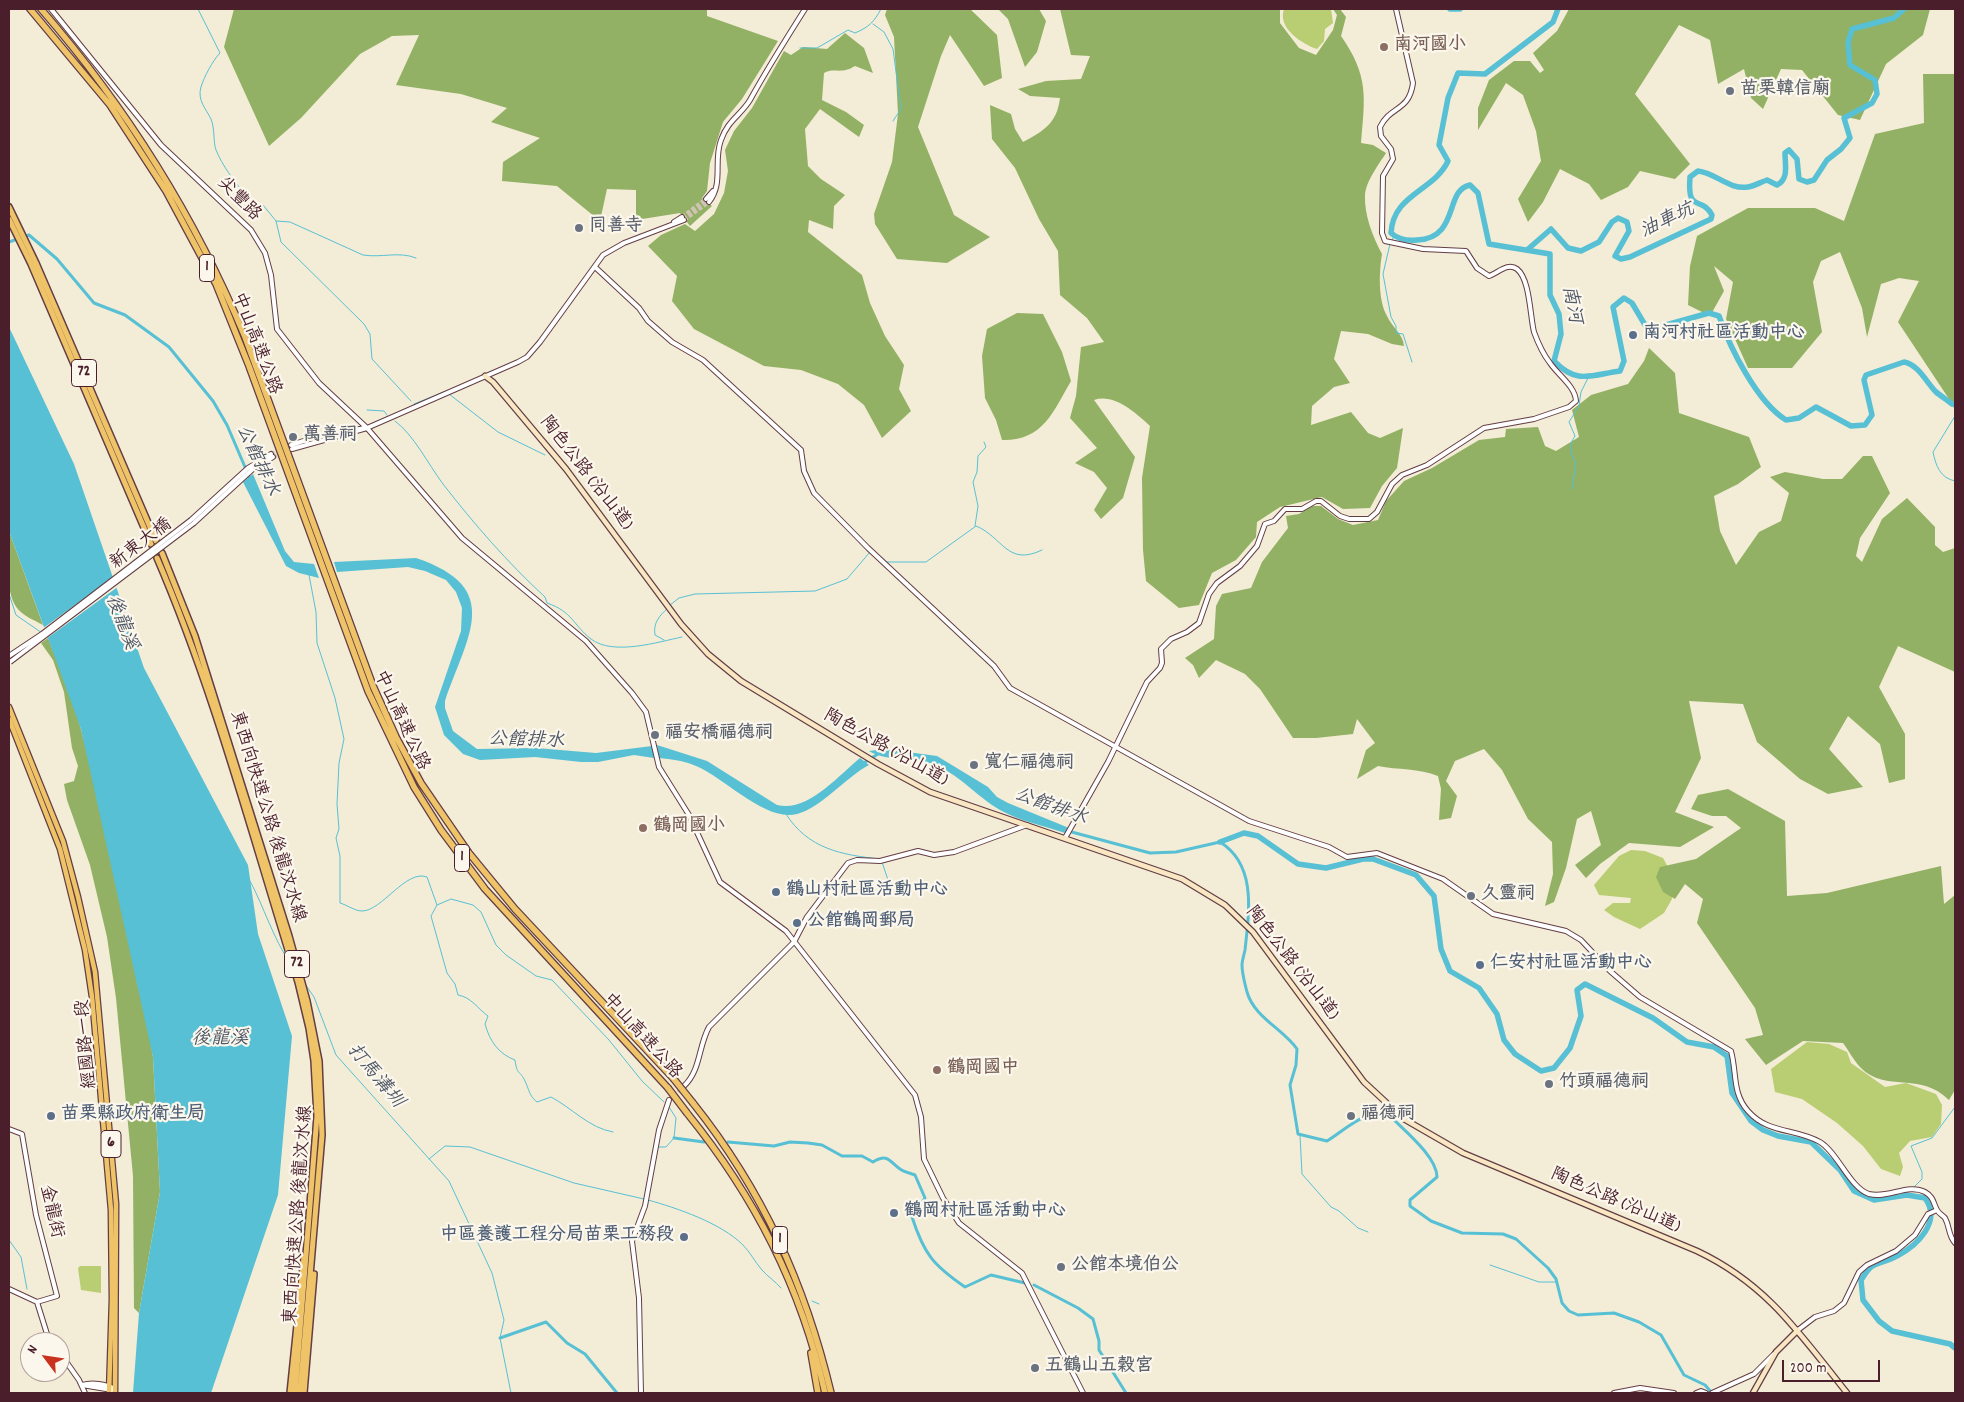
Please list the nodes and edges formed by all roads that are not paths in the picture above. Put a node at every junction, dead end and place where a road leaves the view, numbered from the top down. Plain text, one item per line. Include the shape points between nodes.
1 (30, 9) edge
2 (41, 9) edge
3 (51, 9) edge
4 (805, 9) edge
5 (1396, 9) edge
6 (708, 200) tunnel mouth
7 (9, 207) edge
8 (683, 218) tunnel mouth
9 (9, 219) edge
10 (595, 267) junction
11 (485, 376) junction
12 (367, 428) junction
13 (291, 447) tunnel mouth
14 (272, 456) tunnel mouth
15 (193, 521) junction
16 (162, 553) dead end
17 (157, 558) dead end
18 (323, 561) junction
19 (330, 581) junction
20 (9, 656) edge
21 (9, 663) edge
22 (9, 707) edge
23 (9, 719) edge
24 (1115, 746) junction
25 (1027, 826) junction
26 (1066, 836) junction
27 (794, 942) junction
28 (684, 1086) tunnel mouth
29 (669, 1100) tunnel mouth
30 (9, 1129) edge
31 (1937, 1210) junction
32 (310, 1227) junction
33 (314, 1238) junction
34 (1955, 1242) edge
35 (9, 1289) edge
36 (37, 1302) junction
37 (1798, 1330) junction
38 (46, 1332) edge
39 (809, 1339) junction
40 (1776, 1352) junction
41 (70, 1368) edge
42 (82, 1385) junction
43 (112, 1390) edge
44 (84, 1393) edge
45 (290, 1393) edge
46 (295, 1393) edge
47 (300, 1393) edge
48 (304, 1393) edge
49 (641, 1393) edge
50 (818, 1393) edge
51 (825, 1393) edge
52 (831, 1393) edge
53 (1084, 1393) edge
54 (1614, 1393) edge
55 (1674, 1393) edge
56 (1696, 1393) edge
57 (1706, 1393) edge
58 (1712, 1393) edge
59 (1753, 1393) edge
60 (1847, 1393) edge

1 - 18 highway, 中山高速公路 / 1 via 110,105 166,190 216,284
2 - 18 highway, 中山高速公路 / 1 via 103,86 146,147 206,250 245,338
3 - 12 street, 尖豐路 via 161,145 251,230 265,253 271,275 277,329 319,383
4 - 6 street via 749,102 729,122 719,147 718,183
5 - 24 street via 1413,83 1412,93 1403,106 1392,112 1380,127 1393,159 1383,176 1382,233 1385,240 1423,249 1466,251 1477,268 1489,276 1505,267 1518,269 1525,284 1534,332 1542,352 1573,390 1576,401 1569,407 1534,419 1484,428 1427,464 1402,475 1392,484 1369,519 1340,516 1321,501 1302,509 1285,509 1274,521 1265,524 1261,538 1240,566 1217,583 1199,623 1164,644 1160,668 1147,682
7 - 9 highway, 72 via 36,263 154,543
8 - 10 street via 612,249
10 - 11 street via 527,356
10 - 24 street via 672,342 703,360 801,450 804,471 814,493 994,666 1010,688
11 - 12 street
11 - 25 main road, 陶色公路 (沿山道) via 566,469 669,609 706,652 741,681 930,792
12 - 13 street via 360,427
12 - 27 street, 尖豐路 via 462,538 539,600 596,652 646,712 663,776 689,815 720,882 786,931
14 - 15 street via 251,469
15 - 20 street, 新東大橋, bridge
15 - 21 street, 新東大橋, bridge
16 - 33 highway, 東西向快速公路 後龍汶水線 / 72 via 211,686 307,1001 319,1061 322,1117
17 - 32 highway, 東西向快速公路 後龍汶水線 / 72 via 207,688 298,982 309,1028 317,1116
18 - 19 highway, 中山高速公路 / 1
19 - 39 highway, 中山高速公路 / 1, bridge via 378,715 414,787 441,830 508,915 668,1088 729,1166 753,1205 789,1280
19 - 52 highway, 中山高速公路 / 1, bridge via 382,710 447,824 515,909 673,1078 729,1151 785,1250 807,1309
22 - 43 main road, 經國路一段 / 6 via 63,841 94,972 116,1204
23 - 43 main road, 經國路一段 / 6 via 60,849 85,950 111,1210
24 - 26 street
24 - 31 street via 1249,821 1329,847 1347,857 1377,853 1443,879 1493,914 1566,931 1581,940 1640,997 1731,1051 1736,1066 1736,1092 1760,1124 1799,1133 1821,1143 1867,1193 1886,1194 1915,1189 1934,1199
25 - 26 main road, 陶色公路 (沿山道)
25 - 27 street via 954,852 934,855 918,851 880,861 848,863 807,917
26 - 37 main road, 陶色公路 (沿山道) via 1182,879 1207,893 1245,923 1364,1082 1404,1119 1463,1153 1711,1258 1752,1283
27 - 28 street via 709,1027 696,1070
27 - 53 street, 尖豐路 via 915,1095 921,1117 924,1159 943,1198 959,1223 1022,1272
29 - 49 street via 659,1130 646,1200 632,1241 639,1298
30 - 36 street, 金龍街 via 22,1134 36,1215 57,1296
31 - 34 street via 1945,1217
31 - 37 street via 1928,1214 1915,1235 1896,1251 1867,1264 1859,1272 1844,1303
32 - 45 highway via 300,1284
32 - 46 highway, 東西向快速公路 後龍汶水線 / 72
33 - 47 highway, 東西向快速公路 後龍汶水線 / 72
33 - 48 highway
35 - 36 street
36 - 38 street
37 - 40 main road
37 - 60 main road, 陶色公路 (沿山道)
39 - 50 highway
39 - 51 highway, 中山高速公路 / 1
40 - 58 street via 1754,1374
40 - 59 main road
41 - 42 street
42 - 43 street via 88,1383
42 - 44 street
54 - 55 street via 1640,1388
56 - 57 street

